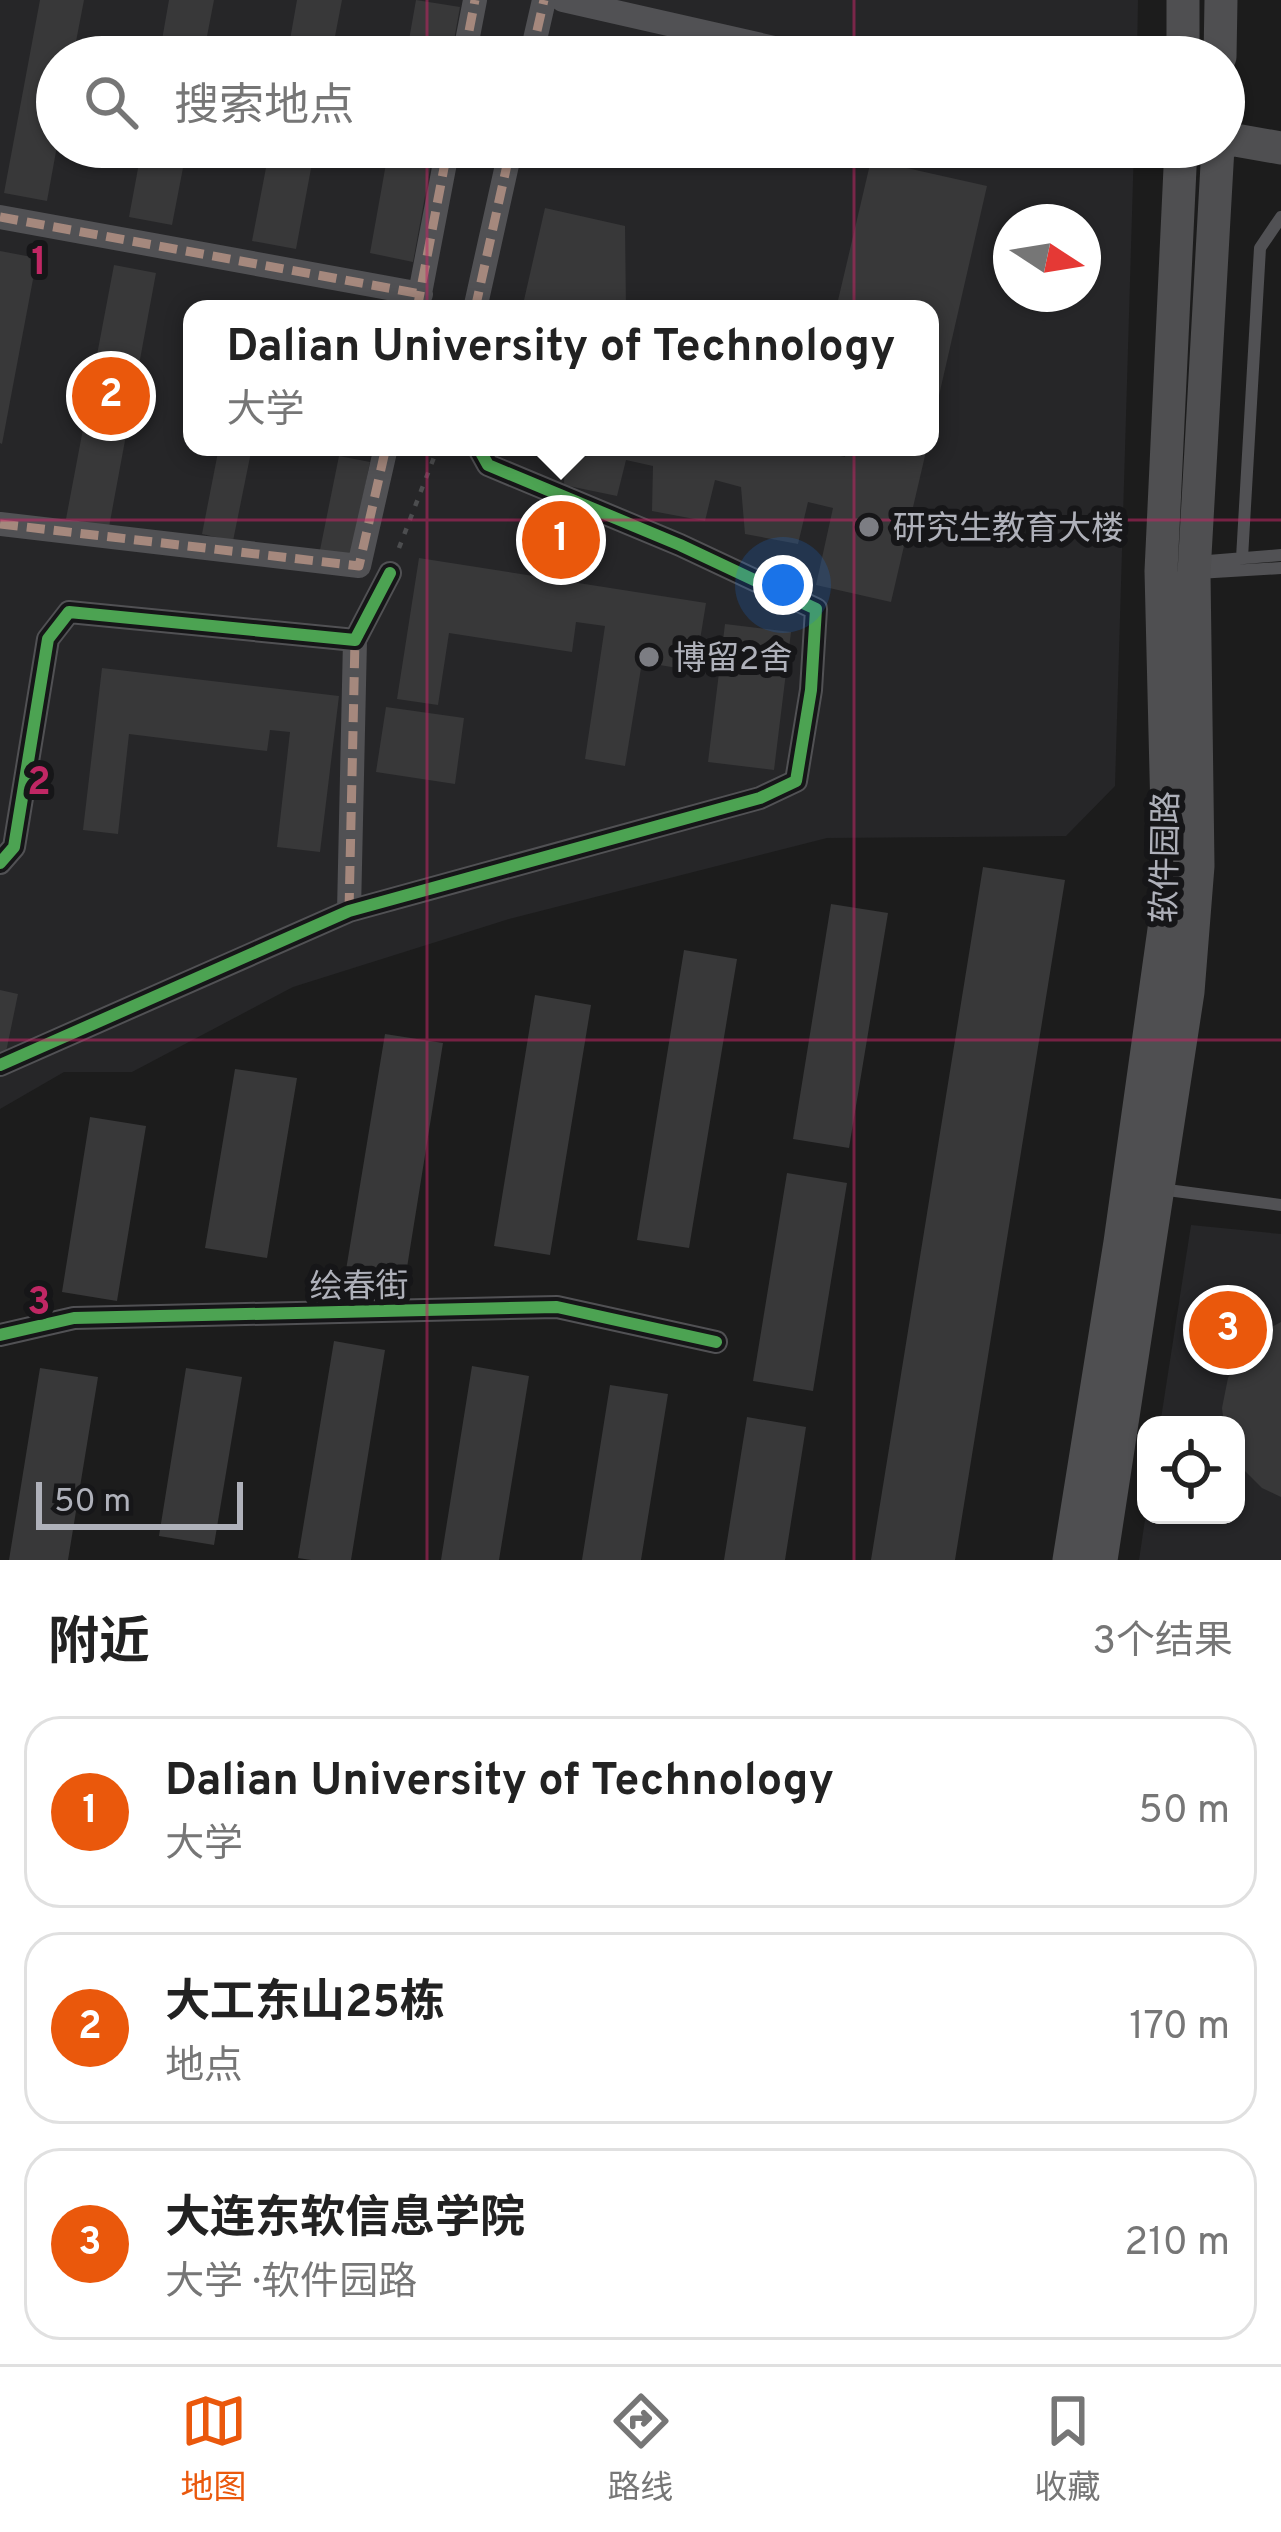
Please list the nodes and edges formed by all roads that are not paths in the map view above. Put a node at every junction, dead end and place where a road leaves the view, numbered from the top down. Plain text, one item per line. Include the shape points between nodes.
1 (475, 0) edge
2 (544, 0) edge
3 (563, 0) edge
4 (1183, 0) edge
5 (1221, 0) edge
6 (468, 36) edge
7 (536, 36) edge
8 (722, 36) edge
9 (1183, 36) edge
10 (1220, 36) edge
11 (1245, 142) edge
12 (1281, 148) edge
13 (444, 168) edge
14 (507, 168) edge
15 (1181, 168) edge
16 (1216, 168) edge
17 (0, 217) edge
18 (1281, 217) edge
19 (409, 300) edge
20 (419, 300) edge
21 (478, 300) edge
22 (384, 456) edge
23 (483, 456) edge
24 (0, 524) edge
25 (1281, 555) edge
26 (1242, 558) junction
27 (1281, 568) edge
28 (1183, 569) junction
29 (389, 573) road end
30 (355, 640) junction
31 (0, 863) edge
32 (350, 911) junction
33 (0, 1065) edge
34 (1159, 1189) junction
35 (1281, 1205) edge
36 (0, 1335) edge
37 (716, 1342) dead end
38 (1069, 1560) edge
39 (1101, 1560) edge

1 - 6 street
2 - 7 street
3 - 8 street
4 - 9 main road
5 - 10 main road
11 - 12 main road
13 - 20 street
14 - 21 street
15 - 28 main road, 软件园路
16 - 28 main road, 软件园路
17 - 19 street
18 - 26 lane via 1260,248
22 - 24 street via 359,566
23 - 32 street via 488,465 816,609 796,781 760,798
25 - 26 lane
26 - 28 lane
27 - 28 lane
28 - 34 main road, 软件园路 via 1198,866
28 - 38 main road, 软件园路 via 1169,894
29 - 30 street
30 - 31 street via 69,612 48,639 14,848
30 - 32 street
32 - 33 street
34 - 35 lane
34 - 39 main road, 软件园路
36 - 37 street, 绘春街 via 74,1318 557,1307

